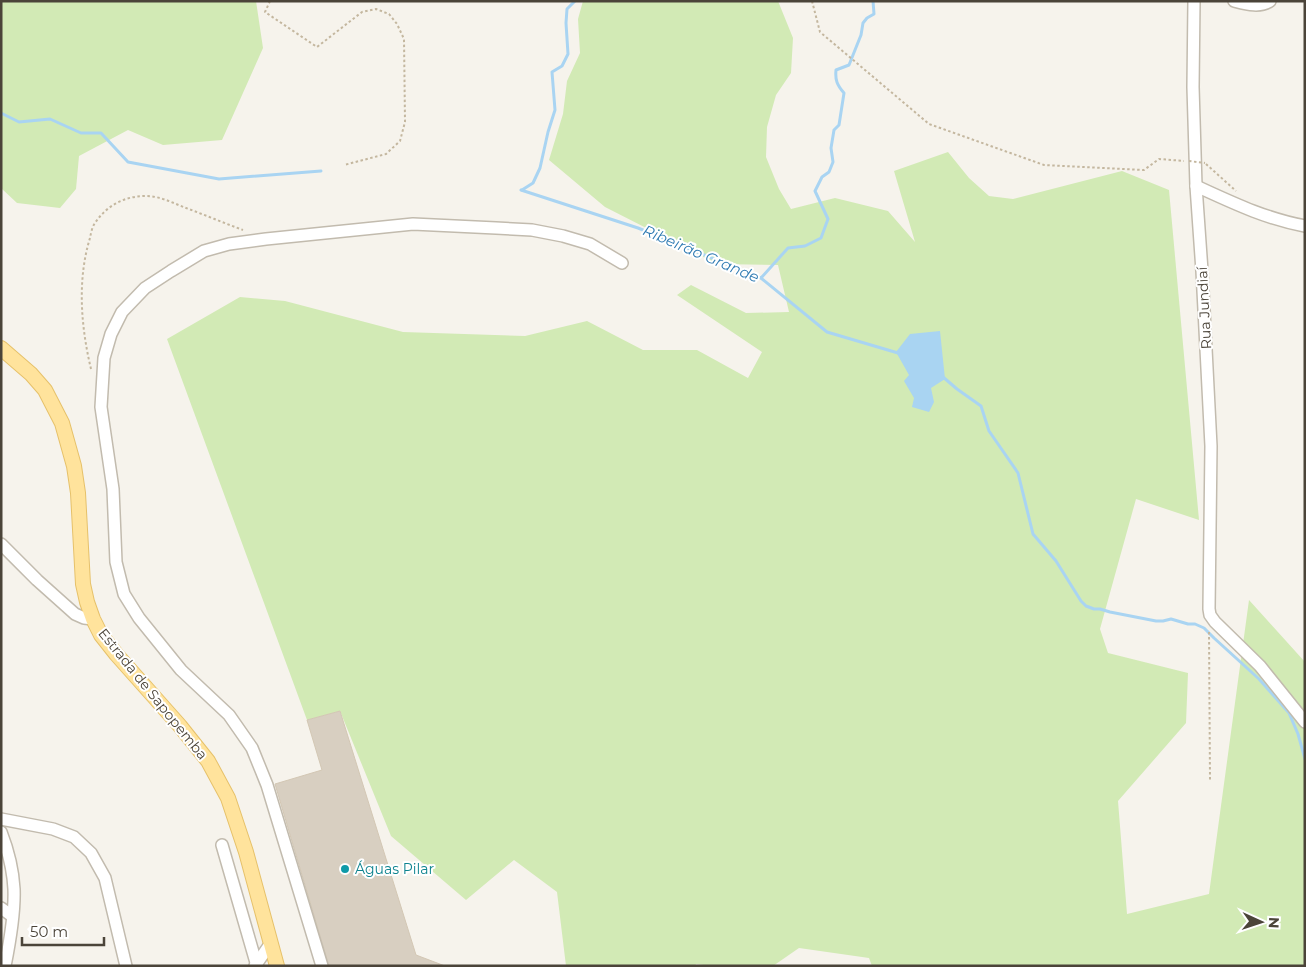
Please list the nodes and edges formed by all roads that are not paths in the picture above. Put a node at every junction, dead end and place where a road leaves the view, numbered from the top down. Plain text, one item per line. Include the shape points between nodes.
1 (1194, 1) edge
2 (1234, 1) edge
3 (1270, 1) edge
4 (1196, 186) junction
5 (1305, 226) edge
6 (622, 263) dead end
7 (1, 348) edge
8 (1, 544) edge
9 (93, 619) junction
10 (1305, 722) edge
11 (1, 819) edge
12 (1, 832) edge
13 (222, 845) dead end
14 (1, 908) edge
15 (12, 916) junction
16 (271, 943) junction
17 (256, 965) edge
18 (5, 966) edge
19 (126, 966) edge
20 (278, 966) edge
21 (322, 966) edge

1 - 4 street, Rua Jundiaí
2 - 3 street via 1258,6
4 - 5 street via 1242,207
4 - 10 street, Rua Jundiaí via 1211,446 1210,614 1260,666
6 - 21 street via 590,244 563,236 496,228 413,224 229,244 204,251 145,288 122,312 111,334 104,358 101,407 113,489 116,562 124,594 181,670 229,715 252,748 267,785
7 - 9 main road, Estrada de Sapopemba via 32,374 45,390 62,423 74,466 83,584
8 - 9 street via 58,601 75,614
9 - 16 main road, Estrada de Sapopemba via 116,654 208,761 228,798
11 - 19 street via 74,837 91,853 105,878
12 - 15 street via 12,869
13 - 17 street
14 - 15 street
15 - 18 street
16 - 17 street
16 - 20 main road, Estrada de Sapopemba

